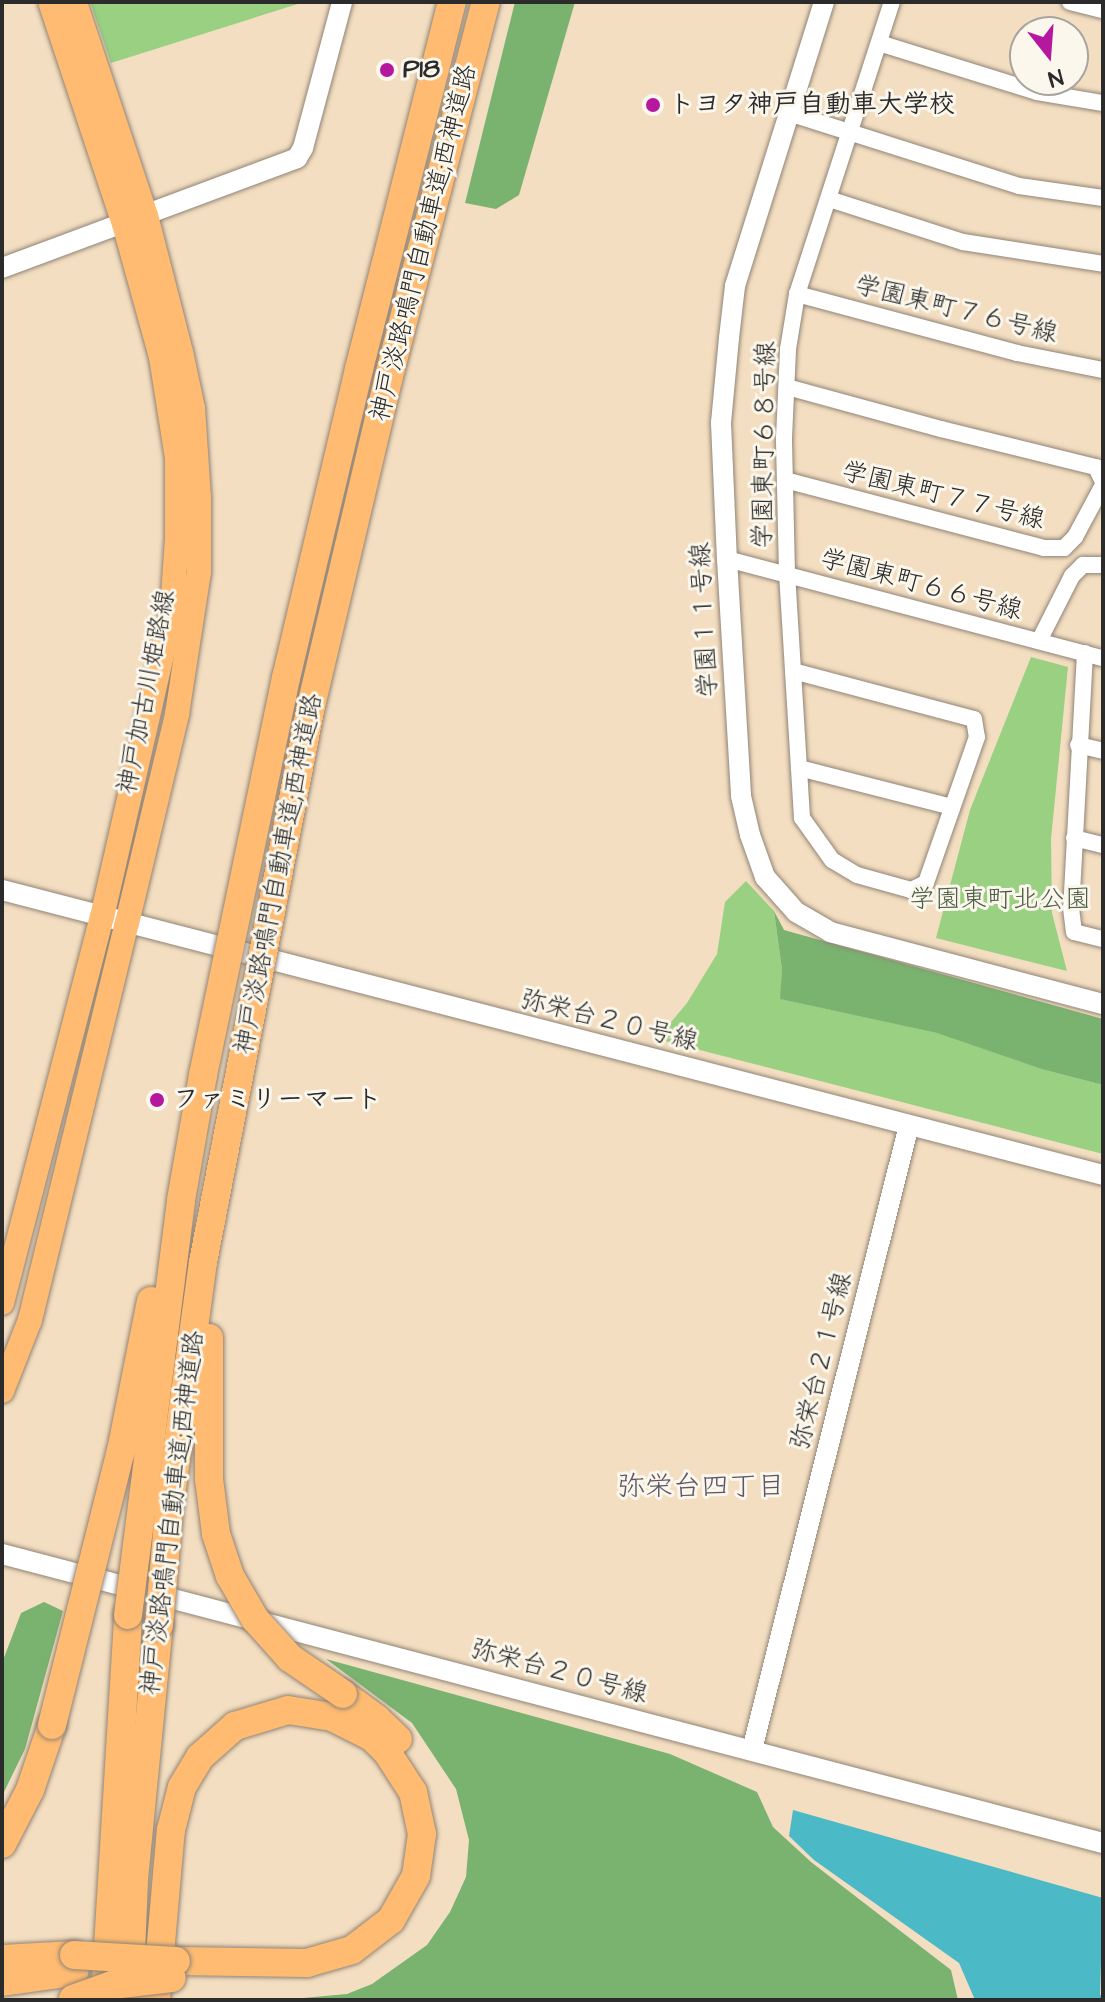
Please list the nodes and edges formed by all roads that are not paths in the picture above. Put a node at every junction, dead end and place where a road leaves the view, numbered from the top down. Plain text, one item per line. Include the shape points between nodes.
1 (50, 2) edge
2 (75, 2) edge
3 (342, 2) edge
4 (452, 2) edge
5 (486, 2) edge
6 (824, 2) edge
7 (892, 2) edge
8 (1070, 2) edge
9 (1103, 10) edge
10 (879, 43) junction
11 (1103, 103) edge
12 (789, 113) junction
13 (851, 135) junction
14 (1103, 198) edge
15 (829, 199) junction
16 (135, 220) junction
17 (1103, 264) edge
18 (2, 268) edge
19 (797, 294) junction
20 (1103, 370) edge
21 (787, 387) junction
22 (785, 480) junction
23 (1103, 483) edge
24 (727, 559) junction
25 (1103, 565) edge
26 (787, 574) junction
27 (1039, 641) junction
28 (1085, 653) junction
29 (1103, 658) edge
30 (793, 671) junction
31 (1078, 745) junction
32 (1103, 751) edge
33 (799, 768) junction
34 (952, 807) junction
35 (1074, 838) junction
36 (1103, 845) edge
37 (2, 890) edge
38 (102, 917) junction
39 (127, 923) junction
40 (1103, 939) edge
41 (1103, 1004) edge
42 (909, 1125) junction
43 (1103, 1175) edge
44 (181, 1200) junction
45 (203, 1262) junction
46 (2, 1303) edge
47 (2, 1391) edge
48 (2, 1554) edge
49 (752, 1750) junction
50 (1103, 1843) edge
51 (2, 1844) edge
52 (2, 1959) edge
53 (168, 1980) edge
54 (2, 1982) edge
55 (73, 1982) edge
56 (105, 2000) edge
57 (129, 2000) edge

1 - 16 main road, 神戸加古川姫路線
2 - 16 main road, 神戸加古川姫路線
3 - 16 street via 297,158
4 - 44 highway, 神戸淡路鳴門自動車道;西神道路, bridge via 286,678
5 - 45 highway, 神戸淡路鳴門自動車道;西神道路, bridge via 311,706
6 - 12 street, 学園１１号線
7 - 10 street, 学園東町６８号線
8 - 9 street
10 - 11 street via 1037,92
10 - 13 street, 学園東町６８号線
12 - 13 street
12 - 24 street, 学園１１号線 via 735,286 721,423
13 - 14 street via 1019,186
13 - 15 street, 学園東町６８号線
15 - 17 street via 963,242
15 - 19 street, 学園東町６８号線
16 - 18 street
16 - 38 main road, 神戸加古川姫路線 via 177,458 177,538 172,611
16 - 39 main road, 神戸加古川姫路線 via 193,408 199,572 177,714
19 - 20 street, 学園東町７６号線 via 1017,353
19 - 21 street, 学園東町６８号線
21 - 22 street, 学園東町６８号線
21 - 23 street, 学園東町７７号線 via 1096,467
22 - 23 street, 学園東町７７号線 via 1044,548 1064,548 1075,537
22 - 26 street, 学園東町６８号線
24 - 26 street, 学園東町６６号線
24 - 41 street, 学園１１号線 via 741,796 765,877 796,912 830,932
25 - 27 street via 1083,565 1072,576
26 - 27 street, 学園東町６６号線
26 - 30 street, 学園東町６８号線
27 - 28 street, 学園東町６６号線
28 - 29 street, 学園東町６６号線
28 - 31 street
30 - 33 street, 学園東町６８号線
30 - 34 street, 学園東町６８号線 via 974,719 977,737
31 - 32 street
31 - 35 street
33 - 34 street
33 - 34 street, 学園東町６８号線 via 802,818 832,860 857,875 911,890 926,883
35 - 36 street
35 - 40 street via 1074,932
37 - 38 street, 弥栄台２０号線
38 - 39 street, 弥栄台２０号線
38 - 46 main road, 神戸加古川姫路線
39 - 42 street, 弥栄台２０号線
39 - 47 main road, 神戸加古川姫路線 via 30,1320
42 - 43 street, 弥栄台２０号線
42 - 49 street, 弥栄台２１号線
44 - 51 highway, bridge via 157,1272 121,1451 52,1725 30,1790
44 - 56 highway, 神戸淡路鳴門自動車道;西神道路, bridge via 128,1615
45 - 53 highway, bridge via 210,1318 207,1446 216,1534 230,1576 255,1619 290,1658 394,1735 424,1774 438,1827 438,1856 432,1885 406,1929 380,1952 327,1977
45 - 57 highway, 神戸淡路鳴門自動車道;西神道路, bridge via 169,1510 134,1879
48 - 49 street, 弥栄台２０号線
49 - 50 street, 弥栄台２０号線
52 - 55 highway
53 - 53 highway via 307,1963 352,1950 391,1920 404,1902 423,1851 413,1792 372,1737 332,1717 288,1710 235,1726 200,1757 182,1787 171,1830
53 - 55 highway, bridge
53 - 55 highway, bridge
54 - 55 highway

